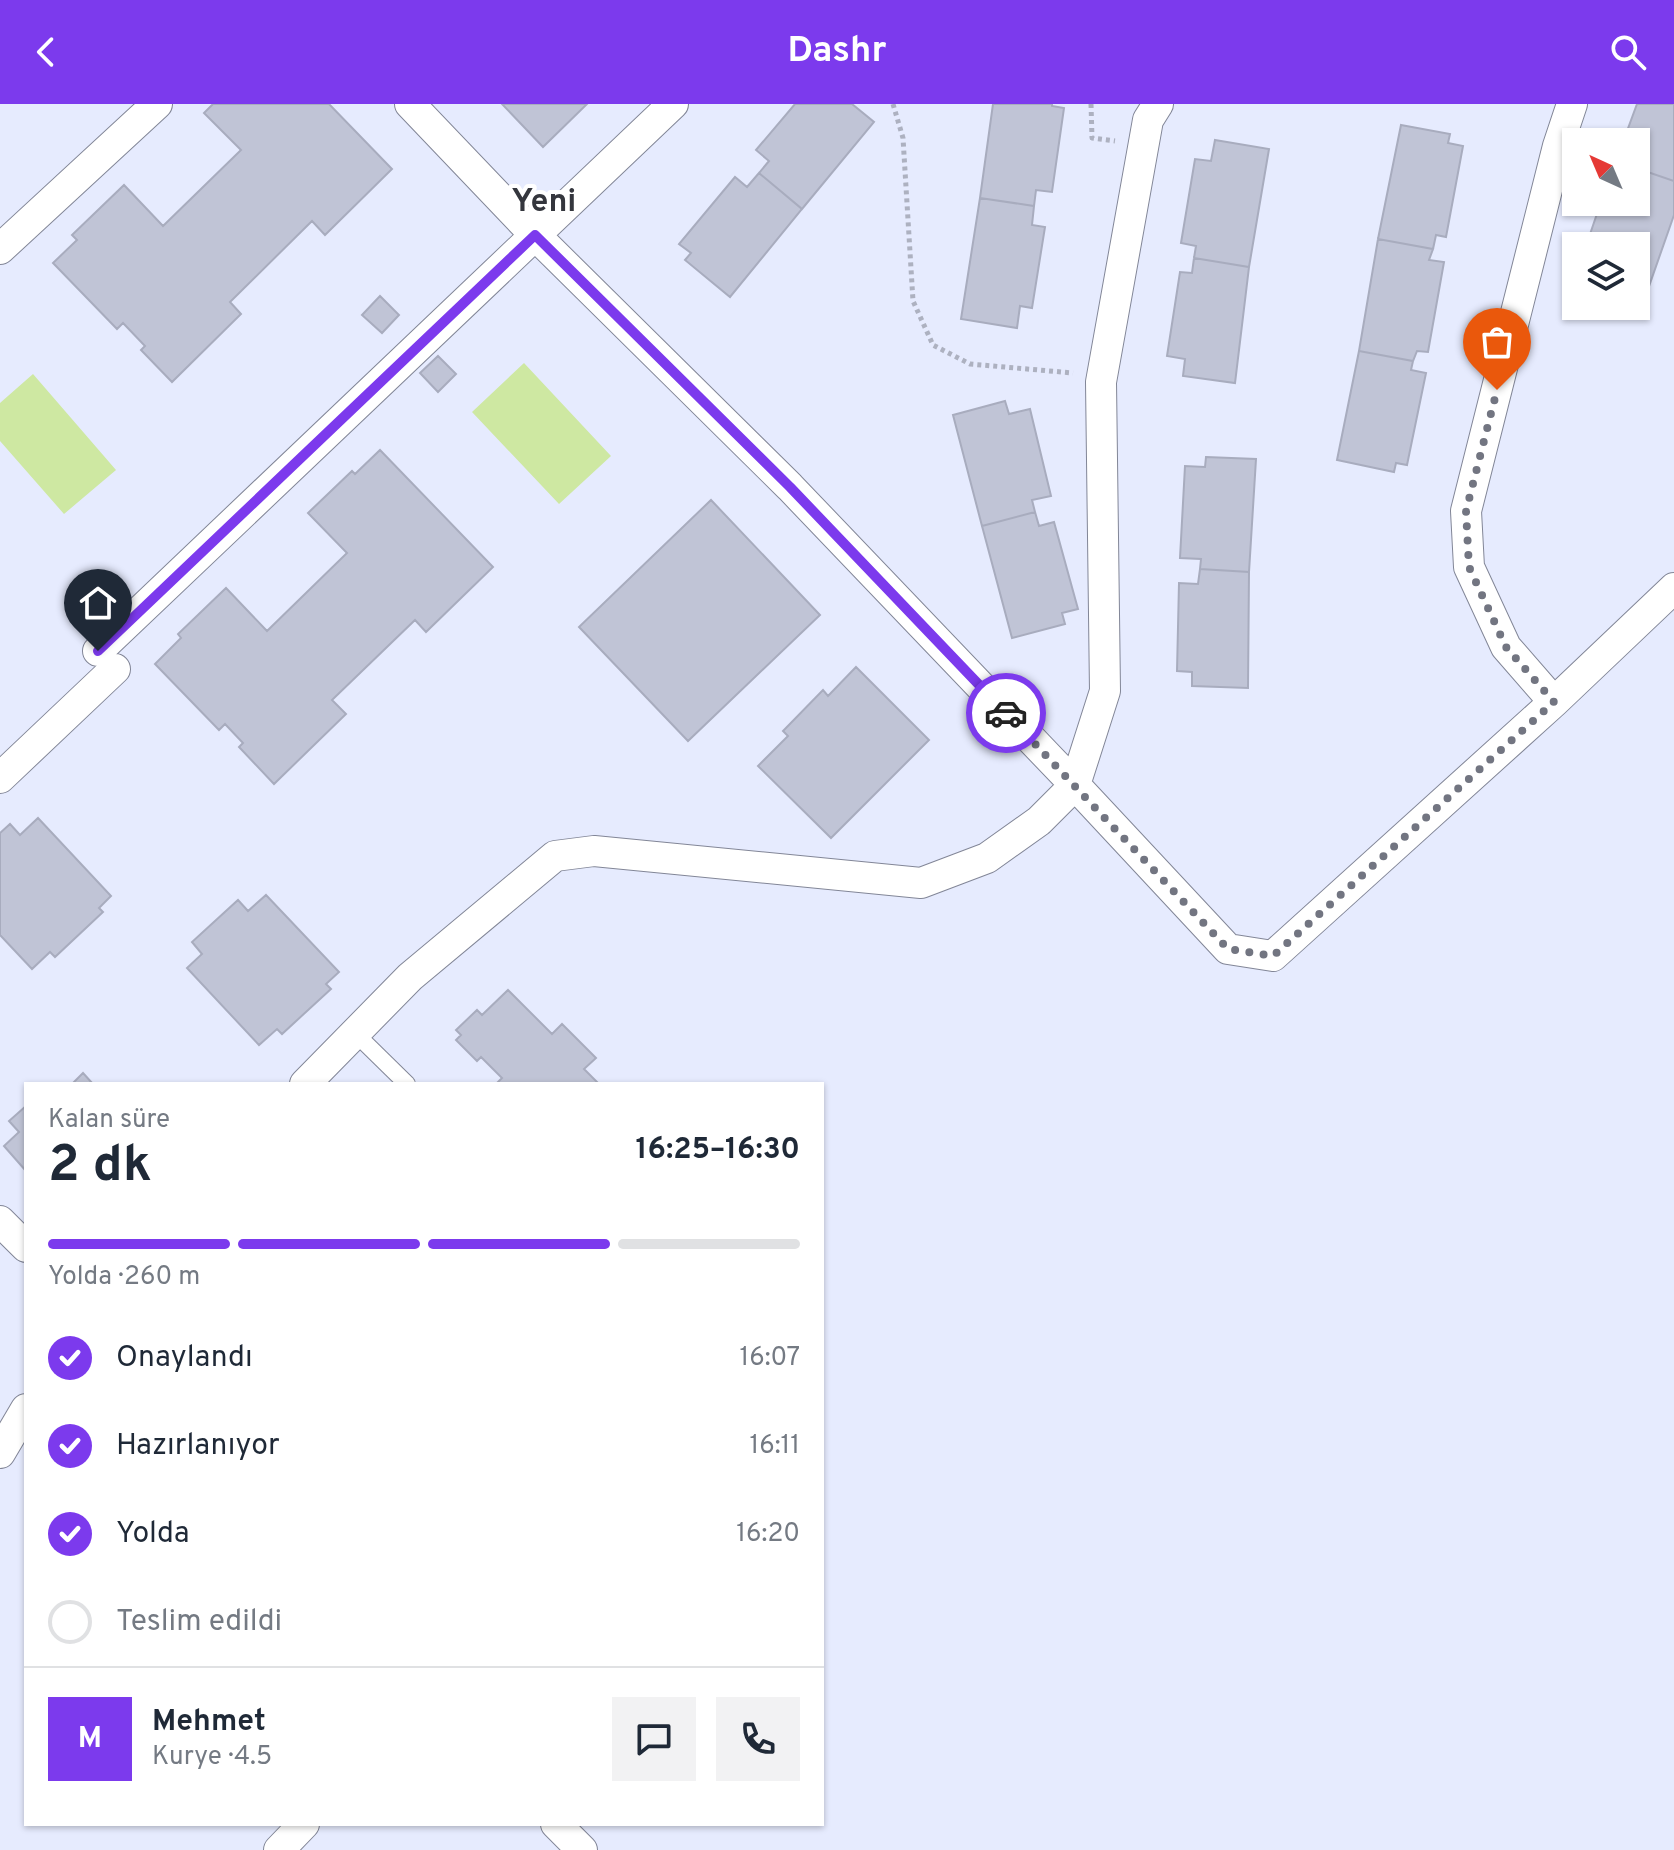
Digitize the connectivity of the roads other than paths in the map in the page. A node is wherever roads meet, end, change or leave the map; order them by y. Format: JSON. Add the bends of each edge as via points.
{"nodes":[{"id":1,"x":157,"y":104,"type":"edge"},
{"id":2,"x":410,"y":104,"type":"edge"},
{"id":3,"x":673,"y":104,"type":"edge"},
{"id":4,"x":1158,"y":104,"type":"edge"},
{"id":5,"x":1572,"y":104,"type":"edge"},
{"id":6,"x":535,"y":235,"type":"junction"},
{"id":7,"x":0,"y":249,"type":"edge"},
{"id":8,"x":1674,"y":588,"type":"edge"},
{"id":9,"x":1554,"y":702,"type":"junction"},
{"id":10,"x":0,"y":778,"type":"edge"},
{"id":11,"x":1075,"y":785,"type":"junction"},
{"id":12,"x":355,"y":1033,"type":"junction"},
{"id":13,"x":307,"y":1082,"type":"edge"},
{"id":14,"x":405,"y":1082,"type":"edge"},
{"id":15,"x":0,"y":1221,"type":"edge"},
{"id":16,"x":24,"y":1245,"type":"edge"},
{"id":17,"x":24,"y":1412,"type":"edge"},
{"id":18,"x":0,"y":1453,"type":"edge"},
{"id":19,"x":302,"y":1826,"type":"edge"},
{"id":20,"x":558,"y":1826,"type":"edge"},
{"id":21,"x":279,"y":1850,"type":"edge"},
{"id":22,"x":582,"y":1850,"type":"edge"}],
"edges":[{"from":1,"to":7,"type":"street"},
{"from":2,"to":6,"type":"street"},
{"from":3,"to":6,"type":"street"},
{"from":4,"to":11,"type":"street","via":[[1143,144],[1101,382],[1105,691]]},
{"from":5,"to":9,"type":"street","via":[[1466,511],[1469,567],[1506,647]]},
{"from":6,"to":10,"type":"street","via":[[106,660]]},
{"from":6,"to":11,"type":"street","via":[[790,487]]},
{"from":8,"to":9,"type":"street"},
{"from":9,"to":11,"type":"street","via":[[1273,956],[1228,949]]},
{"from":11,"to":12,"type":"street","via":[[1039,821],[987,858],[921,883],[594,851],[555,856],[410,977]]},
{"from":12,"to":13,"type":"street"},
{"from":12,"to":14,"type":"lane"},
{"from":15,"to":16,"type":"street"},
{"from":17,"to":18,"type":"street"},
{"from":19,"to":21,"type":"street"},
{"from":20,"to":22,"type":"street"}]}
